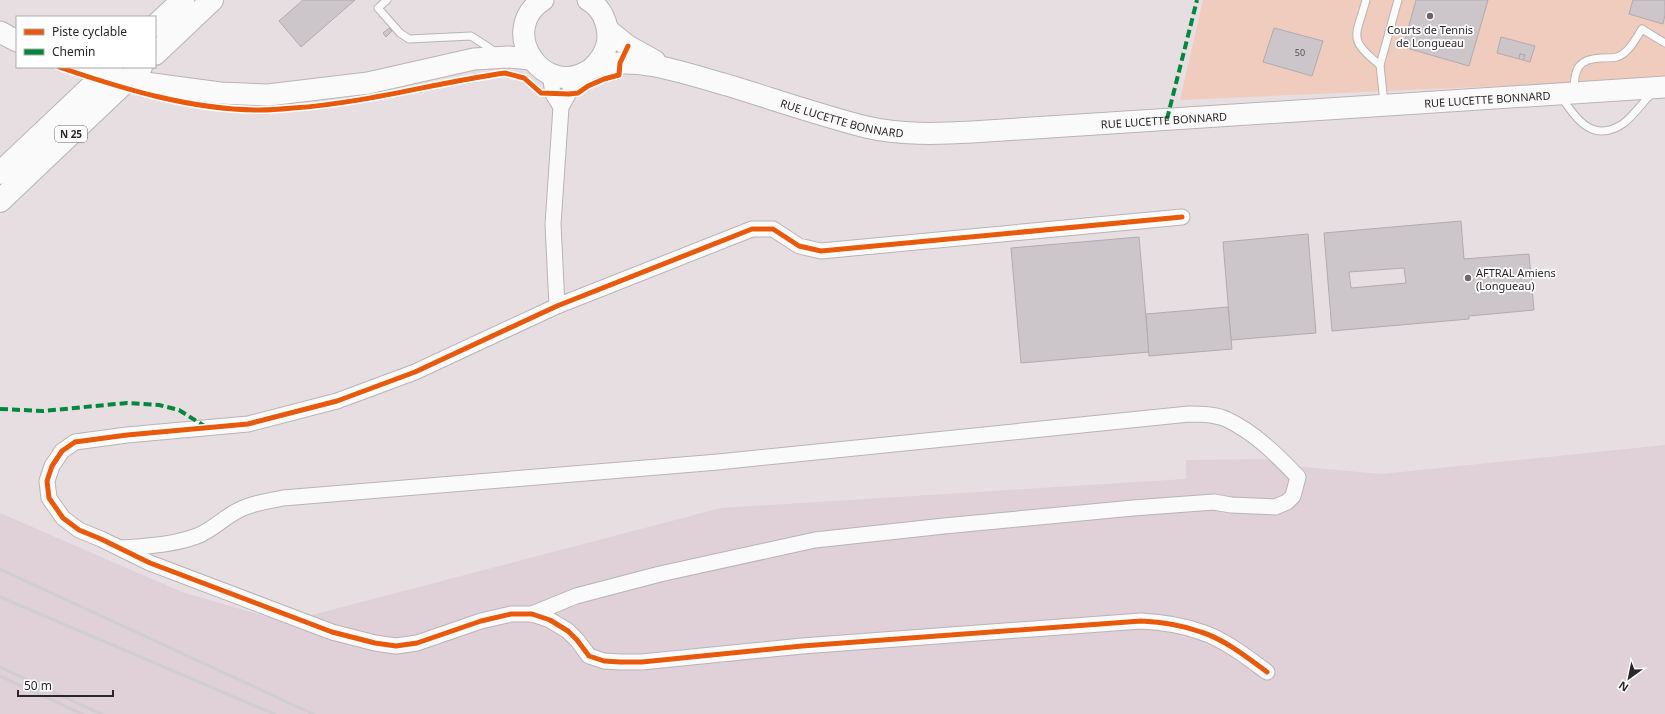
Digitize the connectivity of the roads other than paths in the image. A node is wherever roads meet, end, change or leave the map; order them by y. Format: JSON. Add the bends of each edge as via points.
{"nodes":[{"id":1,"x":183,"y":0,"type":"edge"},
{"id":2,"x":212,"y":0,"type":"edge"},
{"id":3,"x":387,"y":0,"type":"edge"},
{"id":4,"x":1366,"y":0,"type":"edge"},
{"id":5,"x":1398,"y":0,"type":"edge"},
{"id":6,"x":535,"y":3,"type":"edge"},
{"id":7,"x":597,"y":4,"type":"edge"},
{"id":8,"x":156,"y":25,"type":"edge"},
{"id":9,"x":525,"y":28,"type":"junction"},
{"id":10,"x":608,"y":30,"type":"junction"},
{"id":11,"x":0,"y":32,"type":"edge"},
{"id":12,"x":16,"y":40,"type":"edge"},
{"id":13,"x":1665,"y":43,"type":"edge"},
{"id":14,"x":156,"y":53,"type":"edge"},
{"id":15,"x":483,"y":54,"type":"junction"},
{"id":16,"x":531,"y":59,"type":"junction"},
{"id":17,"x":1380,"y":65,"type":"junction"},
{"id":18,"x":111,"y":68,"type":"edge"},
{"id":19,"x":672,"y":69,"type":"junction"},
{"id":20,"x":586,"y":71,"type":"junction"},
{"id":21,"x":550,"y":74,"type":"junction"},
{"id":22,"x":143,"y":75,"type":"edge"},
{"id":23,"x":1661,"y":87,"type":"edge"},
{"id":24,"x":1567,"y":93,"type":"junction"},
{"id":25,"x":1384,"y":105,"type":"junction"},
{"id":26,"x":561,"y":107,"type":"junction"},
{"id":27,"x":0,"y":173,"type":"edge"},
{"id":28,"x":0,"y":201,"type":"edge"},
{"id":29,"x":1182,"y":217,"type":"dead end"},
{"id":30,"x":557,"y":306,"type":"junction"},
{"id":31,"x":120,"y":548,"type":"junction"},
{"id":32,"x":532,"y":614,"type":"junction"},
{"id":33,"x":1267,"y":672,"type":"dead end"}],
"edges":[{"from":1,"to":8,"type":"highway"},
{"from":2,"to":14,"type":"highway"},
{"from":3,"to":15,"type":"lane","via":[[378,8],[400,33],[409,39],[471,36]]},
{"from":4,"to":17,"type":"lane","via":[[1356,36],[1358,45]]},
{"from":5,"to":17,"type":"lane"},
{"from":6,"to":9,"type":"street"},
{"from":7,"to":10,"type":"street"},
{"from":9,"to":15,"type":"street","via":[[512,40]]},
{"from":9,"to":16,"type":"street","via":[[525,44]]},
{"from":10,"to":19,"type":"street","name":"RUE LUCETTE BONNARD","via":[[637,52]]},
{"from":10,"to":20,"type":"street","via":[[608,44],[603,56]]},
{"from":11,"to":12,"type":"street"},
{"from":13,"to":24,"type":"lane","via":[[1642,29],[1627,51],[1617,57],[1593,58],[1583,62],[1577,69]]},
{"from":15,"to":16,"type":"street"},
{"from":15,"to":22,"type":"street","via":[[368,83],[268,96],[220,93]]},
{"from":16,"to":21,"type":"street","via":[[539,68]]},
{"from":17,"to":25,"type":"lane"},
{"from":18,"to":27,"type":"highway","number":"N 25"},
{"from":19,"to":20,"type":"street","name":"RUE LUCETTE BONNARD","via":[[637,62],[610,63]]},
{"from":19,"to":25,"type":"street","name":"RUE LUCETTE BONNARD","via":[[867,127],[909,133],[966,132]]},
{"from":20,"to":21,"type":"street","name":"RUE LUCETTE BONNARD","via":[[559,77]]},
{"from":20,"to":26,"type":"street"},
{"from":21,"to":26,"type":"street","via":[[553,94]]},
{"from":22,"to":28,"type":"highway","number":"N 25"},
{"from":23,"to":24,"type":"street","name":"RUE LUCETTE BONNARD"},
{"from":23,"to":24,"type":"lane","via":[[1625,122],[1610,130],[1598,131],[1584,126],[1571,113]]},
{"from":24,"to":25,"type":"street","name":"RUE LUCETTE BONNARD"},
{"from":26,"to":30,"type":"street","via":[[554,224]]},
{"from":29,"to":30,"type":"street","via":[[821,251],[799,246],[773,229],[752,229]]},
{"from":30,"to":31,"type":"street","via":[[415,372],[337,401],[248,424],[75,442],[62,451],[52,466],[47,481],[49,498],[62,518],[79,530]]},
{"from":31,"to":32,"type":"street","via":[[150,563],[268,609],[332,632],[375,643],[396,646],[417,643],[481,621],[510,614]]},
{"from":31,"to":32,"type":"street","via":[[159,545],[196,536],[207,532],[237,510],[283,498],[718,462],[1189,414],[1225,418],[1274,452],[1298,477],[1293,496],[1275,507],[1200,503],[815,540],[660,574],[576,596]]},
{"from":32,"to":33,"type":"street","via":[[550,620],[568,631],[589,656],[620,662],[1141,621],[1176,625],[1202,632],[1240,652]]}]}
